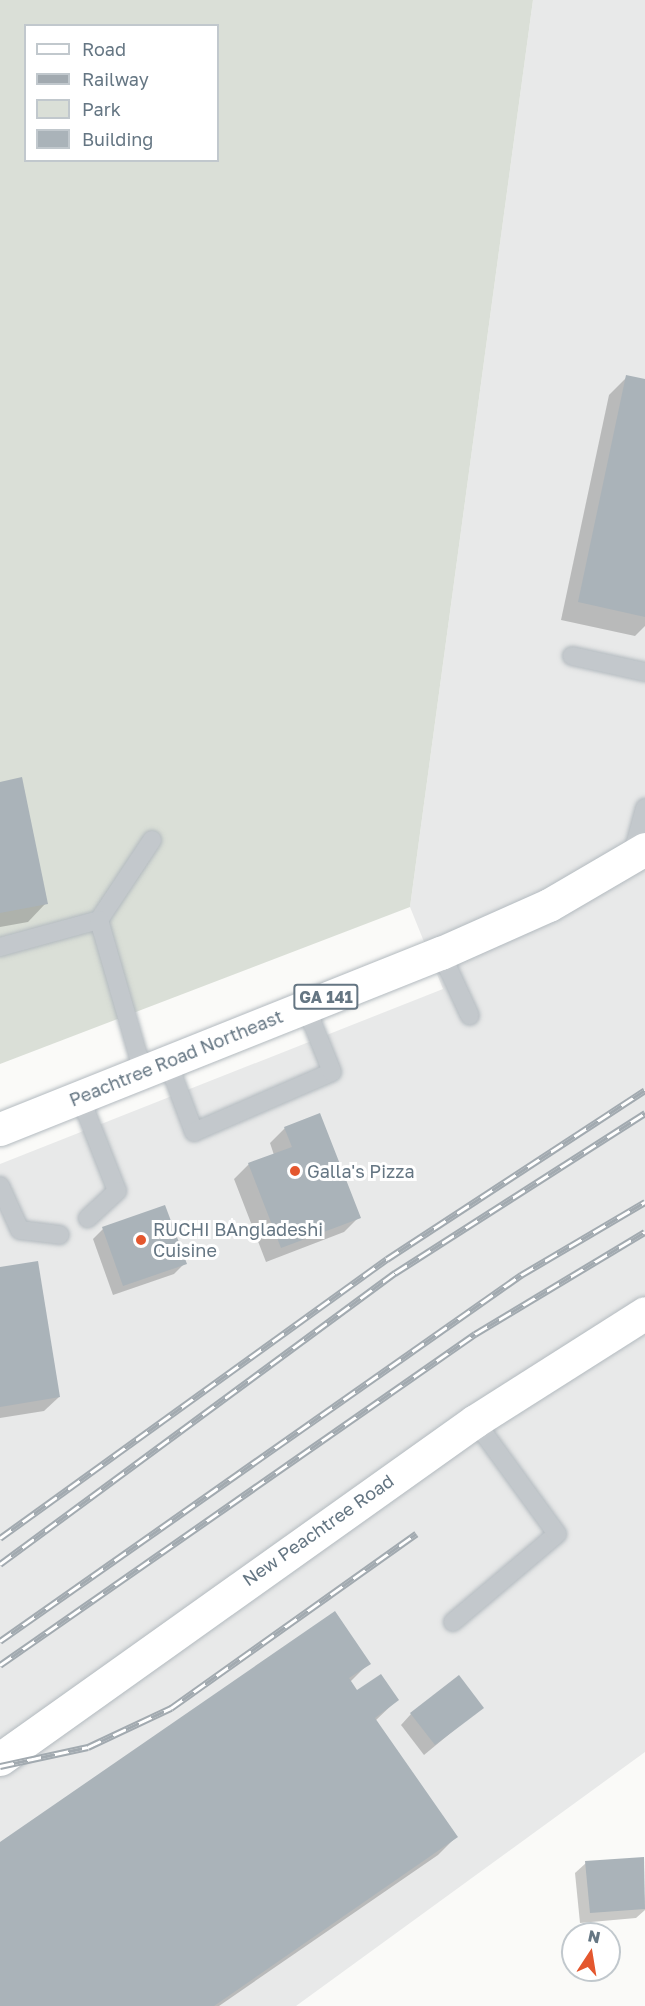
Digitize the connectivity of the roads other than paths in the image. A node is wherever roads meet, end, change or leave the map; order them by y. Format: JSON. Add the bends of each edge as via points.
{"nodes":[{"id":1,"x":572,"y":656,"type":"dead end"},
{"id":2,"x":645,"y":672,"type":"edge"},
{"id":3,"x":645,"y":808,"type":"edge"},
{"id":4,"x":152,"y":840,"type":"dead end"},
{"id":5,"x":639,"y":853,"type":"edge"},
{"id":6,"x":99,"y":920,"type":"junction"},
{"id":7,"x":0,"y":947,"type":"edge"},
{"id":8,"x":441,"y":953,"type":"junction"},
{"id":9,"x":305,"y":1005,"type":"junction"},
{"id":10,"x":470,"y":1016,"type":"dead end"},
{"id":11,"x":155,"y":1066,"type":"junction"},
{"id":12,"x":80,"y":1097,"type":"junction"},
{"id":13,"x":0,"y":1129,"type":"edge"},
{"id":14,"x":0,"y":1186,"type":"edge"},
{"id":15,"x":88,"y":1218,"type":"dead end"},
{"id":16,"x":60,"y":1235,"type":"dead end"},
{"id":17,"x":645,"y":1313,"type":"edge"},
{"id":18,"x":476,"y":1421,"type":"junction"},
{"id":19,"x":453,"y":1622,"type":"dead end"},
{"id":20,"x":0,"y":1759,"type":"edge"}],
"edges":[{"from":1,"to":2,"type":"lane"},
{"from":3,"to":5,"type":"lane"},
{"from":4,"to":6,"type":"lane"},
{"from":5,"to":8,"type":"main road","name":"Peachtree Road Northeast","number":"GA 141","via":[[549,905]]},
{"from":6,"to":7,"type":"lane"},
{"from":6,"to":11,"type":"lane"},
{"from":8,"to":9,"type":"main road","name":"Peachtree Road Northeast","number":"GA 141"},
{"from":8,"to":10,"type":"lane"},
{"from":9,"to":11,"type":"main road","name":"Peachtree Road Northeast","number":"GA 141"},
{"from":9,"to":11,"type":"lane","via":[[332,1072],[194,1132]]},
{"from":11,"to":12,"type":"main road","name":"Peachtree Road Northeast","number":"GA 141"},
{"from":12,"to":13,"type":"main road","name":"Peachtree Road Northeast","number":"GA 141"},
{"from":12,"to":15,"type":"lane","via":[[117,1191]]},
{"from":14,"to":16,"type":"lane","via":[[20,1230]]},
{"from":17,"to":18,"type":"main road","name":"New Peachtree Road"},
{"from":18,"to":19,"type":"lane","via":[[557,1534]]},
{"from":18,"to":20,"type":"main road","name":"New Peachtree Road"}]}
